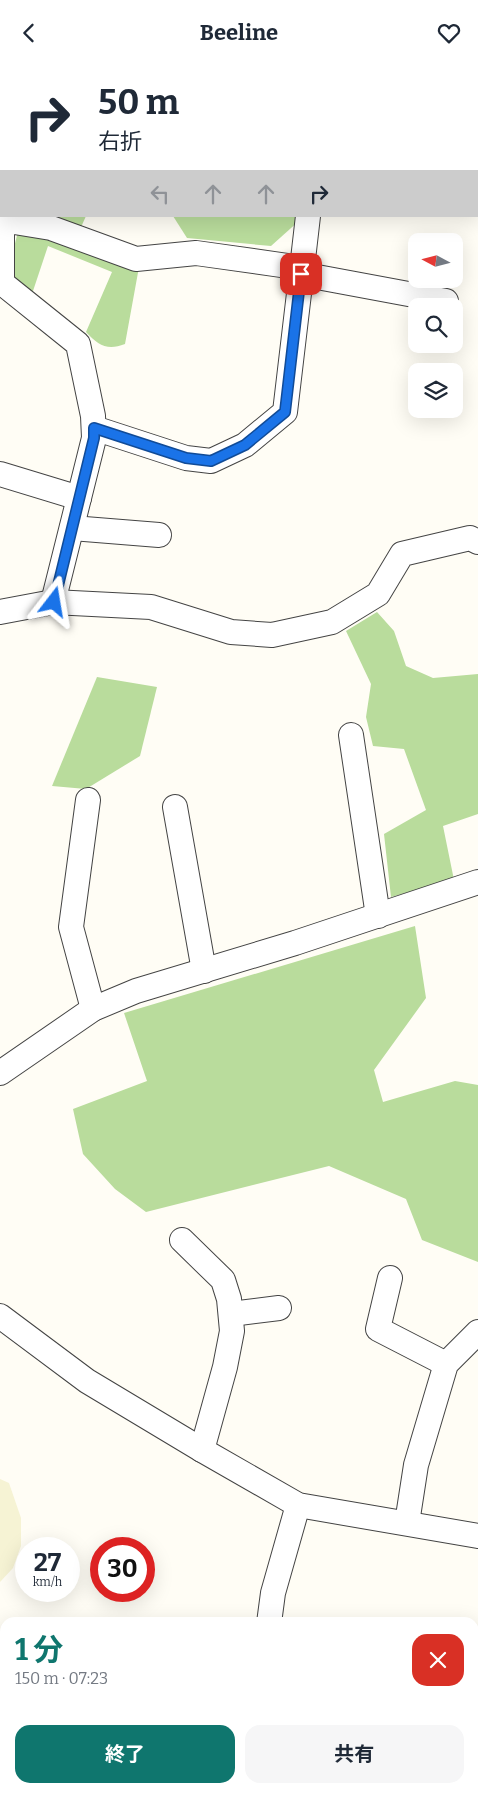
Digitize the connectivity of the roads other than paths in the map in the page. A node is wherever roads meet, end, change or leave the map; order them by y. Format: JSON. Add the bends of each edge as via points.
{"nodes":[{"id":1,"x":308,"y":217,"type":"edge"},
{"id":2,"x":2,"y":219,"type":"edge"},
{"id":3,"x":301,"y":271,"type":"junction"},
{"id":4,"x":1,"y":291,"type":"edge"},
{"id":5,"x":432,"y":298,"type":"edge"},
{"id":6,"x":94,"y":428,"type":"junction"},
{"id":7,"x":0,"y":474,"type":"edge"},
{"id":8,"x":79,"y":498,"type":"junction"},
{"id":9,"x":72,"y":529,"type":"junction"},
{"id":10,"x":159,"y":535,"type":"dead end"},
{"id":11,"x":478,"y":542,"type":"edge"},
{"id":12,"x":54,"y":602,"type":"junction"},
{"id":13,"x":0,"y":612,"type":"edge"},
{"id":14,"x":351,"y":735,"type":"dead end"},
{"id":15,"x":88,"y":800,"type":"dead end"},
{"id":16,"x":176,"y":807,"type":"dead end"},
{"id":17,"x":478,"y":882,"type":"edge"},
{"id":18,"x":378,"y":916,"type":"junction"},
{"id":19,"x":204,"y":971,"type":"junction"},
{"id":20,"x":94,"y":1009,"type":"junction"},
{"id":21,"x":0,"y":1073,"type":"edge"},
{"id":22,"x":182,"y":1240,"type":"dead end"},
{"id":23,"x":390,"y":1278,"type":"dead end"},
{"id":24,"x":279,"y":1308,"type":"dead end"},
{"id":25,"x":230,"y":1314,"type":"junction"},
{"id":26,"x":0,"y":1316,"type":"edge"},
{"id":27,"x":478,"y":1333,"type":"edge"},
{"id":28,"x":446,"y":1364,"type":"junction"},
{"id":29,"x":202,"y":1450,"type":"junction"},
{"id":30,"x":298,"y":1505,"type":"junction"},
{"id":31,"x":407,"y":1523,"type":"junction"},
{"id":32,"x":478,"y":1536,"type":"edge"},
{"id":33,"x":270,"y":1617,"type":"edge"}],
"edges":[{"from":1,"to":3,"type":"street"},
{"from":2,"to":3,"type":"street","via":[[51,228],[136,259],[196,253]]},
{"from":2,"to":4,"type":"street"},
{"from":3,"to":5,"type":"street"},
{"from":3,"to":6,"type":"street","via":[[285,412],[245,445],[211,461],[186,458]]},
{"from":4,"to":6,"type":"street","via":[[78,344]]},
{"from":6,"to":8,"type":"street"},
{"from":7,"to":8,"type":"street"},
{"from":8,"to":9,"type":"street"},
{"from":9,"to":10,"type":"street"},
{"from":9,"to":12,"type":"street"},
{"from":11,"to":12,"type":"street","via":[[470,538],[402,554],[378,594],[332,622],[272,635],[231,633],[151,607]]},
{"from":12,"to":13,"type":"street"},
{"from":14,"to":18,"type":"street"},
{"from":15,"to":20,"type":"street","via":[[71,927]]},
{"from":16,"to":19,"type":"street"},
{"from":17,"to":18,"type":"street"},
{"from":18,"to":19,"type":"street"},
{"from":19,"to":20,"type":"street","via":[[136,991]]},
{"from":20,"to":21,"type":"street"},
{"from":22,"to":25,"type":"street","via":[[223,1280]]},
{"from":23,"to":28,"type":"street","via":[[378,1329]]},
{"from":24,"to":25,"type":"street"},
{"from":25,"to":29,"type":"street","via":[[232,1331],[225,1367]]},
{"from":26,"to":29,"type":"street","via":[[87,1381]]},
{"from":27,"to":28,"type":"street"},
{"from":28,"to":31,"type":"street","via":[[416,1465]]},
{"from":29,"to":30,"type":"street"},
{"from":30,"to":31,"type":"street"},
{"from":30,"to":33,"type":"street","via":[[273,1593]]},
{"from":31,"to":32,"type":"street"}]}
